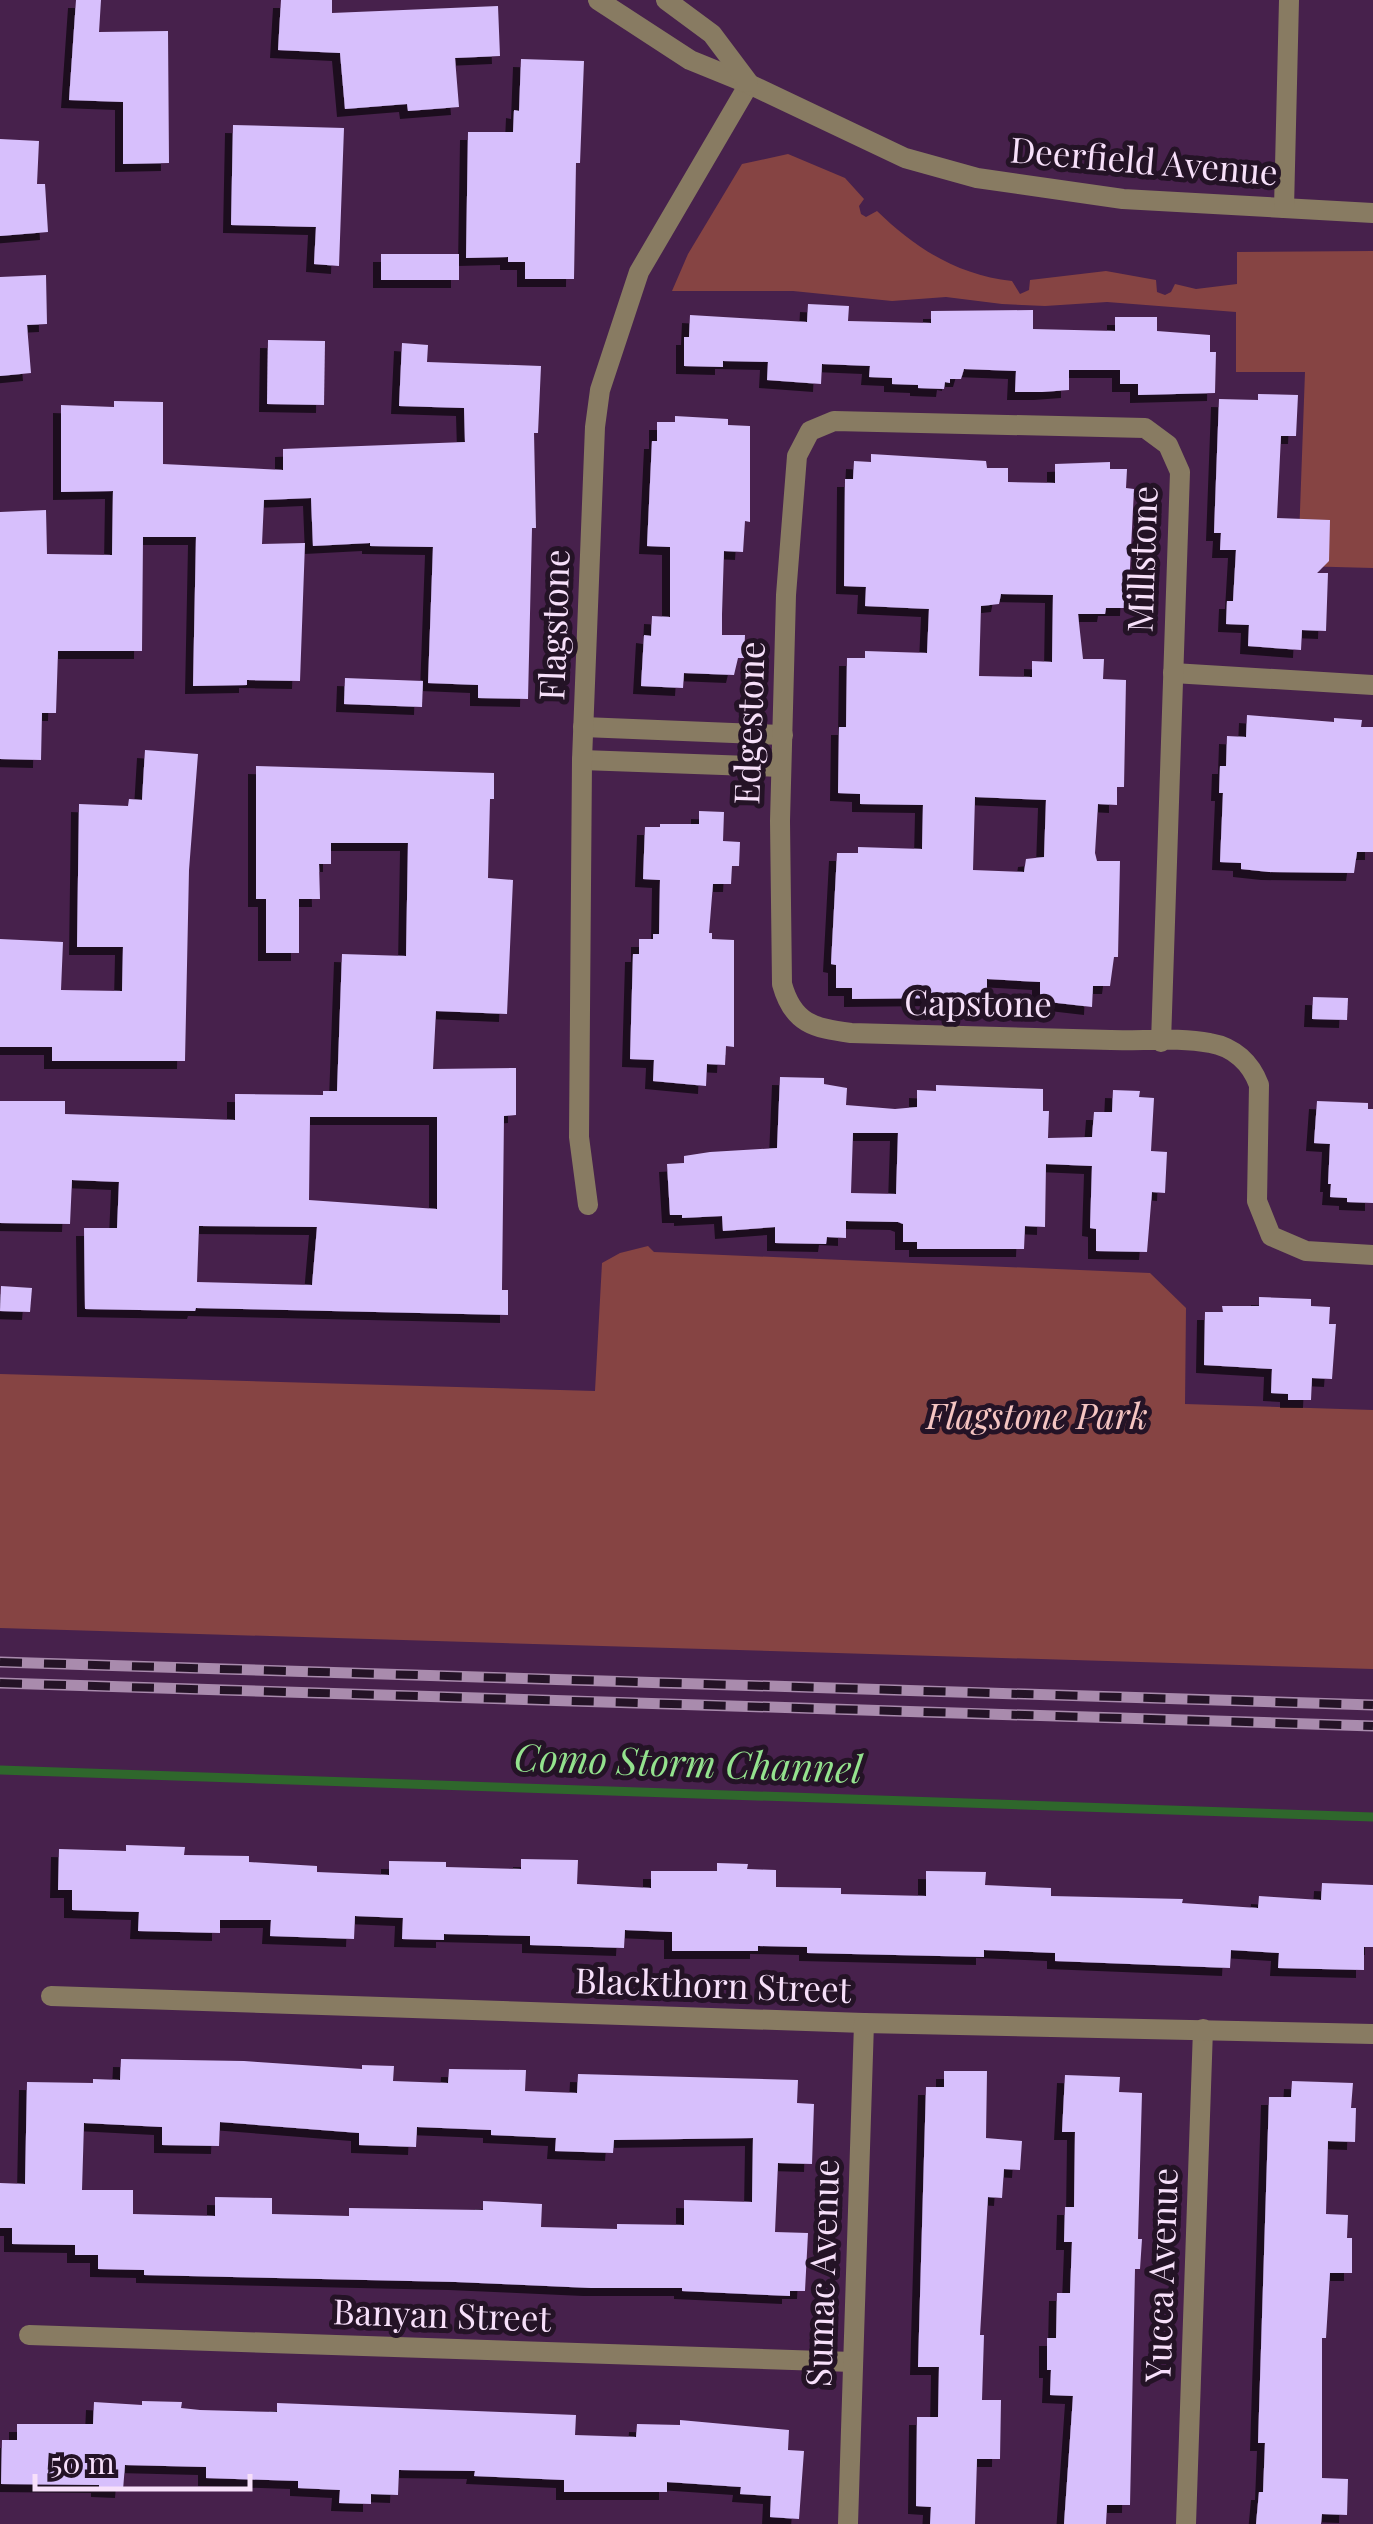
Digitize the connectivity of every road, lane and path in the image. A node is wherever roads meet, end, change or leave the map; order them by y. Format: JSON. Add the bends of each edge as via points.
{"nodes":[{"id":1,"x":598,"y":0,"type":"edge"},
{"id":2,"x":666,"y":0,"type":"edge"},
{"id":3,"x":1289,"y":0,"type":"edge"},
{"id":4,"x":749,"y":84,"type":"junction"},
{"id":5,"x":1284,"y":208,"type":"junction"},
{"id":6,"x":1373,"y":213,"type":"edge"},
{"id":7,"x":810,"y":431,"type":"joint"},
{"id":8,"x":1173,"y":674,"type":"junction"},
{"id":9,"x":1373,"y":684,"type":"edge"},
{"id":10,"x":584,"y":727,"type":"junction"},
{"id":11,"x":782,"y":734,"type":"junction"},
{"id":12,"x":582,"y":760,"type":"junction"},
{"id":13,"x":781,"y":768,"type":"junction"},
{"id":14,"x":796,"y":1016,"type":"joint"},
{"id":15,"x":1161,"y":1042,"type":"junction"},
{"id":16,"x":588,"y":1205,"type":"dead end"},
{"id":17,"x":1373,"y":1255,"type":"edge"},
{"id":18,"x":50,"y":1996,"type":"dead end"},
{"id":19,"x":864,"y":2024,"type":"junction"},
{"id":20,"x":1202,"y":2029,"type":"junction"},
{"id":21,"x":1373,"y":2034,"type":"edge"},
{"id":22,"x":29,"y":2336,"type":"dead end"},
{"id":23,"x":853,"y":2362,"type":"junction"},
{"id":24,"x":848,"y":2524,"type":"edge"},
{"id":25,"x":1186,"y":2524,"type":"edge"}],
"edges":[{"from":1,"to":4,"type":"street","name":"Deerfield Avenue","via":[[690,60]]},
{"from":2,"to":4,"type":"street","name":"Deerfield Avenue","via":[[712,34]]},
{"from":3,"to":5,"type":"street"},
{"from":4,"to":5,"type":"street","name":"Deerfield Avenue","via":[[905,158],[977,178],[1123,200]]},
{"from":4,"to":10,"type":"street","name":"Flagstone","via":[[639,272],[600,390]]},
{"from":5,"to":6,"type":"street","name":"Deerfield Avenue"},
{"from":7,"to":8,"type":"street","name":"Millstone","via":[[834,422],[1145,428],[1168,444],[1180,472]]},
{"from":7,"to":11,"type":"street","name":"Edgestone","via":[[797,456]]},
{"from":8,"to":9,"type":"street"},
{"from":8,"to":15,"type":"street","name":"Millstone"},
{"from":10,"to":11,"type":"street"},
{"from":10,"to":12,"type":"street","name":"Flagstone"},
{"from":11,"to":13,"type":"street","name":"Edgestone"},
{"from":12,"to":13,"type":"street"},
{"from":12,"to":16,"type":"street","name":"Flagstone","via":[[580,1137]]},
{"from":13,"to":14,"type":"street","name":"Edgestone","via":[[780,964],[786,1001]]},
{"from":14,"to":15,"type":"street","name":"Capstone","via":[[820,1029],[851,1033]]},
{"from":15,"to":17,"type":"street","name":"Capstone","via":[[1211,1043],[1253,1070],[1260,1114],[1257,1202],[1270,1236],[1306,1251]]},
{"from":18,"to":19,"type":"street","name":"Blackthorn Street"},
{"from":19,"to":20,"type":"street","name":"Blackthorn Street"},
{"from":19,"to":23,"type":"street","name":"Sumac Avenue"},
{"from":20,"to":21,"type":"street","name":"Blackthorn Street"},
{"from":20,"to":25,"type":"street","name":"Yucca Avenue"},
{"from":22,"to":23,"type":"street","name":"Banyan Street"},
{"from":23,"to":24,"type":"street","name":"Sumac Avenue"}]}
